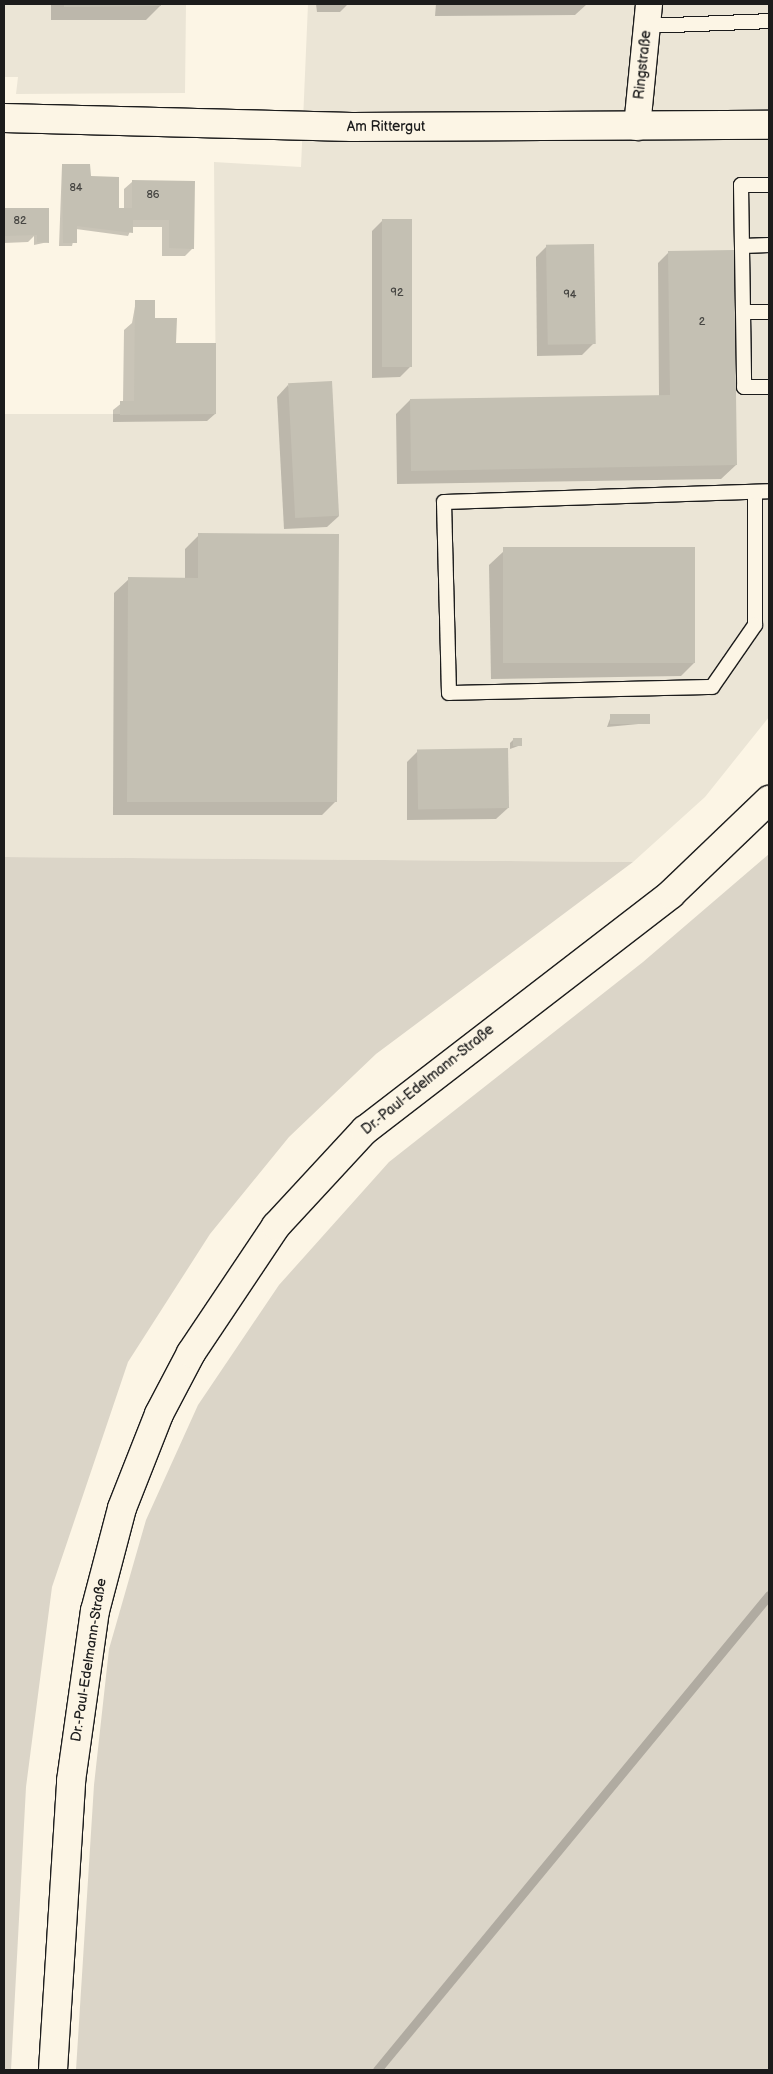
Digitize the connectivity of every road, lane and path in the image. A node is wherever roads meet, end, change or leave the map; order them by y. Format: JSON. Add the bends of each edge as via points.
{"nodes":[{"id":1,"x":648,"y":15,"type":"edge"},
{"id":2,"x":769,"y":21,"type":"edge"},
{"id":3,"x":4,"y":118,"type":"edge"},
{"id":4,"x":769,"y":125,"type":"edge"},
{"id":5,"x":637,"y":127,"type":"junction"},
{"id":6,"x":769,"y":185,"type":"edge"},
{"id":7,"x":769,"y":245,"type":"edge"},
{"id":8,"x":743,"y":246,"type":"junction"},
{"id":9,"x":744,"y":312,"type":"junction"},
{"id":10,"x":769,"y":312,"type":"edge"},
{"id":11,"x":769,"y":387,"type":"edge"},
{"id":12,"x":769,"y":491,"type":"edge"},
{"id":13,"x":756,"y":495,"type":"junction"},
{"id":14,"x":769,"y":800,"type":"edge"},
{"id":15,"x":53,"y":2070,"type":"edge"}],
"edges":[{"from":1,"to":2,"type":"lane"},
{"from":1,"to":5,"type":"street","name":"Ringstraße"},
{"from":3,"to":5,"type":"street","name":"Am Rittergut","via":[[183,125]]},
{"from":4,"to":5,"type":"street","name":"Am Rittergut"},
{"from":6,"to":8,"type":"lane","via":[[741,185]]},
{"from":7,"to":8,"type":"lane"},
{"from":8,"to":9,"type":"lane"},
{"from":9,"to":10,"type":"lane"},
{"from":9,"to":11,"type":"lane","via":[[744,387]]},
{"from":12,"to":13,"type":"lane"},
{"from":13,"to":13,"type":"lane","via":[[755,625],[712,687],[449,693],[444,502]]},
{"from":14,"to":15,"type":"street","name":"Dr.-Paul-Edelmann-Straße","via":[[670,894],[365,1130],[276,1226],[191,1353],[159,1414],[128,1492],[95,1611],[71,1780]]}]}
